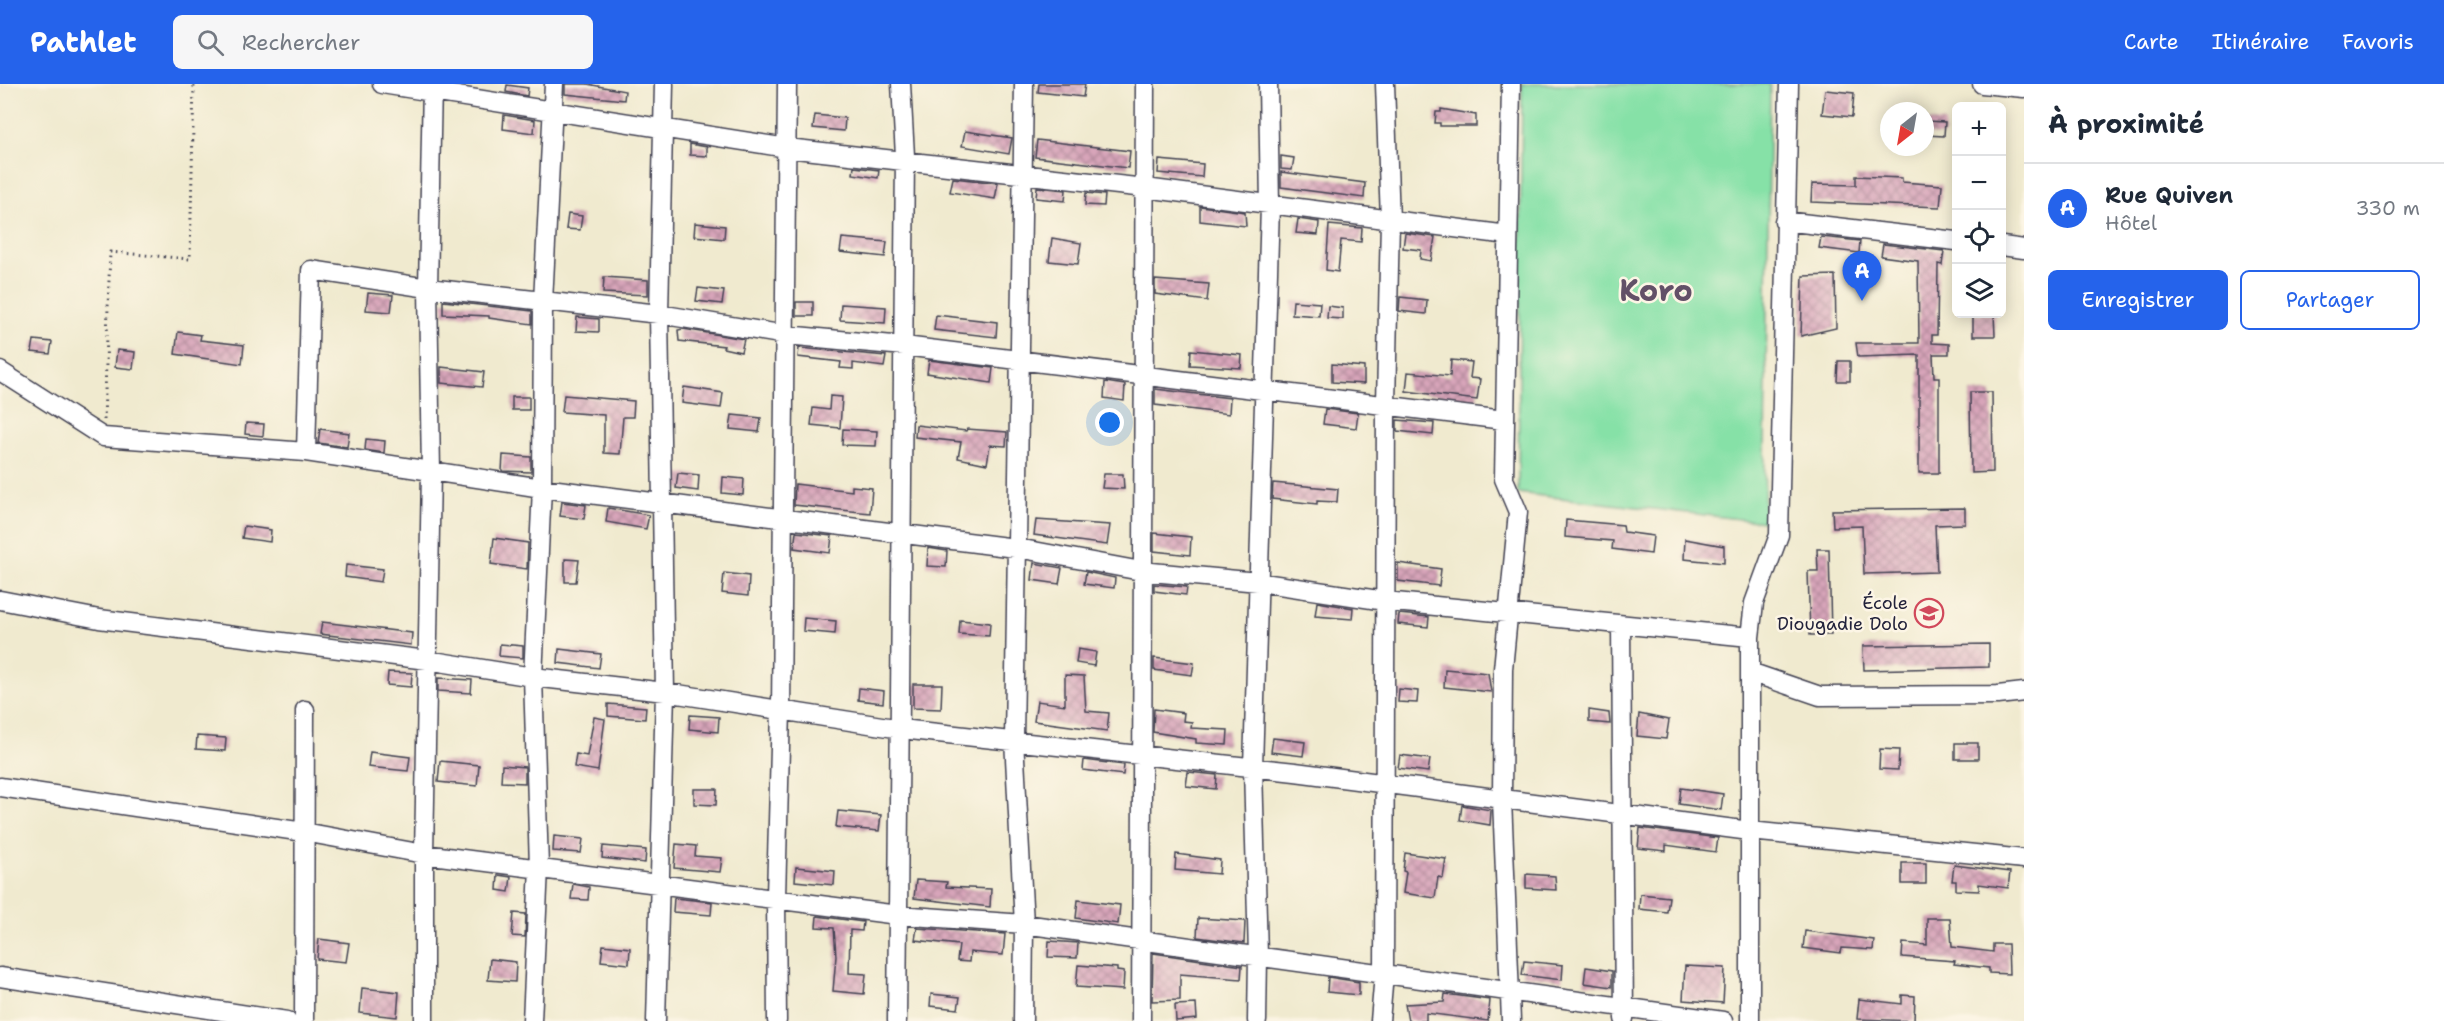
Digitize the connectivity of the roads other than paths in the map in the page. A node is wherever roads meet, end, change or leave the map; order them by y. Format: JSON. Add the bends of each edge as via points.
{"nodes":[{"id":1,"x":382,"y":84,"type":"edge"},
{"id":2,"x":554,"y":84,"type":"edge"},
{"id":3,"x":664,"y":84,"type":"edge"},
{"id":4,"x":787,"y":84,"type":"edge"},
{"id":5,"x":902,"y":84,"type":"edge"},
{"id":6,"x":1024,"y":84,"type":"edge"},
{"id":7,"x":1145,"y":84,"type":"edge"},
{"id":8,"x":1268,"y":84,"type":"edge"},
{"id":9,"x":1385,"y":84,"type":"edge"},
{"id":10,"x":1511,"y":84,"type":"edge"},
{"id":11,"x":1789,"y":84,"type":"edge"},
{"id":12,"x":1982,"y":84,"type":"edge"},
{"id":13,"x":432,"y":87,"type":"edge"},
{"id":14,"x":2024,"y":88,"type":"edge"},
{"id":15,"x":554,"y":112,"type":"junction"},
{"id":16,"x":663,"y":128,"type":"junction"},
{"id":17,"x":787,"y":148,"type":"junction"},
{"id":18,"x":905,"y":162,"type":"junction"},
{"id":19,"x":1021,"y":175,"type":"junction"},
{"id":20,"x":1145,"y":188,"type":"junction"},
{"id":21,"x":1270,"y":206,"type":"junction"},
{"id":22,"x":1390,"y":220,"type":"junction"},
{"id":23,"x":1784,"y":222,"type":"junction"},
{"id":24,"x":1508,"y":235,"type":"junction"},
{"id":25,"x":1952,"y":241,"type":"edge"},
{"id":26,"x":2006,"y":247,"type":"edge"},
{"id":27,"x":2024,"y":249,"type":"edge"},
{"id":28,"x":428,"y":288,"type":"junction"},
{"id":29,"x":543,"y":302,"type":"junction"},
{"id":30,"x":658,"y":314,"type":"junction"},
{"id":31,"x":786,"y":335,"type":"junction"},
{"id":32,"x":904,"y":346,"type":"junction"},
{"id":33,"x":1018,"y":360,"type":"junction"},
{"id":34,"x":0,"y":371,"type":"edge"},
{"id":35,"x":1146,"y":375,"type":"junction"},
{"id":36,"x":1264,"y":392,"type":"junction"},
{"id":37,"x":1386,"y":404,"type":"junction"},
{"id":38,"x":1504,"y":420,"type":"junction"},
{"id":39,"x":306,"y":452,"type":"junction"},
{"id":40,"x":431,"y":472,"type":"junction"},
{"id":41,"x":542,"y":488,"type":"junction"},
{"id":42,"x":662,"y":502,"type":"junction"},
{"id":43,"x":781,"y":516,"type":"junction"},
{"id":44,"x":902,"y":534,"type":"junction"},
{"id":45,"x":1015,"y":548,"type":"junction"},
{"id":46,"x":1141,"y":571,"type":"junction"},
{"id":47,"x":1258,"y":582,"type":"junction"},
{"id":48,"x":0,"y":600,"type":"edge"},
{"id":49,"x":1385,"y":600,"type":"junction"},
{"id":50,"x":1507,"y":614,"type":"junction"},
{"id":51,"x":1621,"y":625,"type":"junction"},
{"id":52,"x":1750,"y":637,"type":"junction"},
{"id":53,"x":427,"y":660,"type":"junction"},
{"id":54,"x":1750,"y":672,"type":"junction"},
{"id":55,"x":534,"y":677,"type":"junction"},
{"id":56,"x":664,"y":692,"type":"junction"},
{"id":57,"x":2024,"y":692,"type":"edge"},
{"id":58,"x":305,"y":710,"type":"dead end"},
{"id":59,"x":781,"y":710,"type":"junction"},
{"id":60,"x":901,"y":729,"type":"junction"},
{"id":61,"x":1014,"y":740,"type":"junction"},
{"id":62,"x":1141,"y":755,"type":"junction"},
{"id":63,"x":1253,"y":767,"type":"junction"},
{"id":64,"x":1384,"y":784,"type":"junction"},
{"id":65,"x":0,"y":788,"type":"edge"},
{"id":66,"x":1502,"y":799,"type":"junction"},
{"id":67,"x":1624,"y":815,"type":"junction"},
{"id":68,"x":1750,"y":831,"type":"junction"},
{"id":69,"x":303,"y":832,"type":"junction"},
{"id":70,"x":424,"y":854,"type":"junction"},
{"id":71,"x":2024,"y":859,"type":"edge"},
{"id":72,"x":539,"y":867,"type":"junction"},
{"id":73,"x":661,"y":885,"type":"junction"},
{"id":74,"x":776,"y":897,"type":"junction"},
{"id":75,"x":898,"y":915,"type":"junction"},
{"id":76,"x":1024,"y":924,"type":"junction"},
{"id":77,"x":1140,"y":940,"type":"junction"},
{"id":78,"x":1258,"y":956,"type":"junction"},
{"id":79,"x":1384,"y":974,"type":"junction"},
{"id":80,"x":0,"y":977,"type":"edge"},
{"id":81,"x":1511,"y":992,"type":"junction"},
{"id":82,"x":1624,"y":1015,"type":"edge"},
{"id":83,"x":287,"y":1021,"type":"edge"},
{"id":84,"x":304,"y":1021,"type":"edge"},
{"id":85,"x":424,"y":1021,"type":"edge"},
{"id":86,"x":532,"y":1021,"type":"edge"},
{"id":87,"x":656,"y":1021,"type":"edge"},
{"id":88,"x":777,"y":1021,"type":"edge"},
{"id":89,"x":897,"y":1021,"type":"edge"},
{"id":90,"x":1023,"y":1021,"type":"edge"},
{"id":91,"x":1141,"y":1021,"type":"edge"},
{"id":92,"x":1257,"y":1021,"type":"edge"},
{"id":93,"x":1380,"y":1021,"type":"edge"},
{"id":94,"x":1511,"y":1021,"type":"edge"},
{"id":95,"x":1723,"y":1021,"type":"edge"},
{"id":96,"x":1750,"y":1021,"type":"edge"}],
"edges":[{"from":1,"to":13,"type":"street"},
{"from":2,"to":15,"type":"street"},
{"from":3,"to":16,"type":"street"},
{"from":4,"to":17,"type":"street"},
{"from":5,"to":18,"type":"street"},
{"from":6,"to":19,"type":"street"},
{"from":7,"to":20,"type":"street"},
{"from":8,"to":21,"type":"street"},
{"from":9,"to":22,"type":"street"},
{"from":10,"to":24,"type":"street"},
{"from":11,"to":23,"type":"street"},
{"from":12,"to":14,"type":"street"},
{"from":13,"to":15,"type":"street"},
{"from":13,"to":28,"type":"street"},
{"from":15,"to":16,"type":"street"},
{"from":15,"to":29,"type":"street"},
{"from":16,"to":17,"type":"street"},
{"from":16,"to":30,"type":"street"},
{"from":17,"to":18,"type":"street"},
{"from":17,"to":31,"type":"street"},
{"from":18,"to":19,"type":"street"},
{"from":18,"to":32,"type":"street"},
{"from":19,"to":20,"type":"street"},
{"from":19,"to":33,"type":"street"},
{"from":20,"to":21,"type":"street"},
{"from":20,"to":35,"type":"street"},
{"from":21,"to":22,"type":"street"},
{"from":21,"to":36,"type":"street"},
{"from":22,"to":24,"type":"street"},
{"from":22,"to":37,"type":"street"},
{"from":23,"to":25,"type":"street"},
{"from":23,"to":52,"type":"street","via":[[1779,535],[1754,603]]},
{"from":24,"to":38,"type":"street"},
{"from":26,"to":27,"type":"street"},
{"from":28,"to":29,"type":"street"},
{"from":28,"to":39,"type":"street","via":[[311,270]]},
{"from":28,"to":40,"type":"street"},
{"from":29,"to":30,"type":"street"},
{"from":29,"to":41,"type":"street"},
{"from":30,"to":31,"type":"street"},
{"from":30,"to":42,"type":"street"},
{"from":31,"to":32,"type":"street"},
{"from":31,"to":43,"type":"street"},
{"from":32,"to":33,"type":"street"},
{"from":32,"to":44,"type":"street"},
{"from":33,"to":35,"type":"street"},
{"from":33,"to":45,"type":"street"},
{"from":34,"to":39,"type":"street","via":[[103,437]]},
{"from":35,"to":36,"type":"street"},
{"from":35,"to":46,"type":"street"},
{"from":36,"to":37,"type":"street"},
{"from":36,"to":47,"type":"street"},
{"from":37,"to":38,"type":"street"},
{"from":37,"to":49,"type":"street"},
{"from":38,"to":50,"type":"street","via":[[1504,479],[1518,512]]},
{"from":39,"to":40,"type":"street"},
{"from":40,"to":41,"type":"street"},
{"from":40,"to":53,"type":"street"},
{"from":41,"to":42,"type":"street"},
{"from":41,"to":55,"type":"street"},
{"from":42,"to":43,"type":"street"},
{"from":42,"to":56,"type":"street"},
{"from":43,"to":44,"type":"street"},
{"from":43,"to":59,"type":"street"},
{"from":44,"to":45,"type":"street"},
{"from":44,"to":60,"type":"street"},
{"from":45,"to":46,"type":"street"},
{"from":45,"to":61,"type":"street"},
{"from":46,"to":47,"type":"street"},
{"from":46,"to":62,"type":"street"},
{"from":47,"to":49,"type":"street"},
{"from":47,"to":63,"type":"street"},
{"from":48,"to":53,"type":"street","via":[[99,619]]},
{"from":49,"to":50,"type":"street"},
{"from":49,"to":64,"type":"street"},
{"from":50,"to":51,"type":"street"},
{"from":50,"to":66,"type":"street"},
{"from":51,"to":52,"type":"street"},
{"from":51,"to":67,"type":"street"},
{"from":52,"to":54,"type":"street"},
{"from":53,"to":55,"type":"street"},
{"from":53,"to":70,"type":"street"},
{"from":54,"to":57,"type":"street","via":[[1820,696]]},
{"from":54,"to":68,"type":"street"},
{"from":55,"to":56,"type":"street"},
{"from":55,"to":72,"type":"street"},
{"from":56,"to":59,"type":"street"},
{"from":56,"to":73,"type":"street"},
{"from":58,"to":69,"type":"street"},
{"from":59,"to":60,"type":"street"},
{"from":59,"to":74,"type":"street"},
{"from":60,"to":61,"type":"street"},
{"from":60,"to":75,"type":"street"},
{"from":61,"to":62,"type":"street"},
{"from":61,"to":76,"type":"street"},
{"from":62,"to":63,"type":"street"},
{"from":62,"to":77,"type":"street"},
{"from":63,"to":64,"type":"street"},
{"from":63,"to":78,"type":"street"},
{"from":64,"to":66,"type":"street"},
{"from":64,"to":79,"type":"street"},
{"from":65,"to":69,"type":"street"},
{"from":66,"to":67,"type":"street"},
{"from":66,"to":81,"type":"street"},
{"from":67,"to":68,"type":"street"},
{"from":67,"to":82,"type":"street"},
{"from":68,"to":71,"type":"street"},
{"from":68,"to":96,"type":"street"},
{"from":69,"to":70,"type":"street"},
{"from":69,"to":84,"type":"street"},
{"from":70,"to":72,"type":"street"},
{"from":70,"to":85,"type":"street"},
{"from":72,"to":73,"type":"street"},
{"from":72,"to":86,"type":"street"},
{"from":73,"to":74,"type":"street"},
{"from":73,"to":87,"type":"street"},
{"from":74,"to":75,"type":"street"},
{"from":74,"to":88,"type":"street"},
{"from":75,"to":76,"type":"street"},
{"from":75,"to":89,"type":"street"},
{"from":76,"to":77,"type":"street"},
{"from":76,"to":90,"type":"street"},
{"from":77,"to":78,"type":"street"},
{"from":77,"to":91,"type":"street"},
{"from":78,"to":79,"type":"street"},
{"from":78,"to":92,"type":"street"},
{"from":79,"to":81,"type":"street"},
{"from":79,"to":93,"type":"street"},
{"from":80,"to":83,"type":"street"},
{"from":81,"to":82,"type":"street"},
{"from":81,"to":94,"type":"street"},
{"from":82,"to":95,"type":"street"}]}
